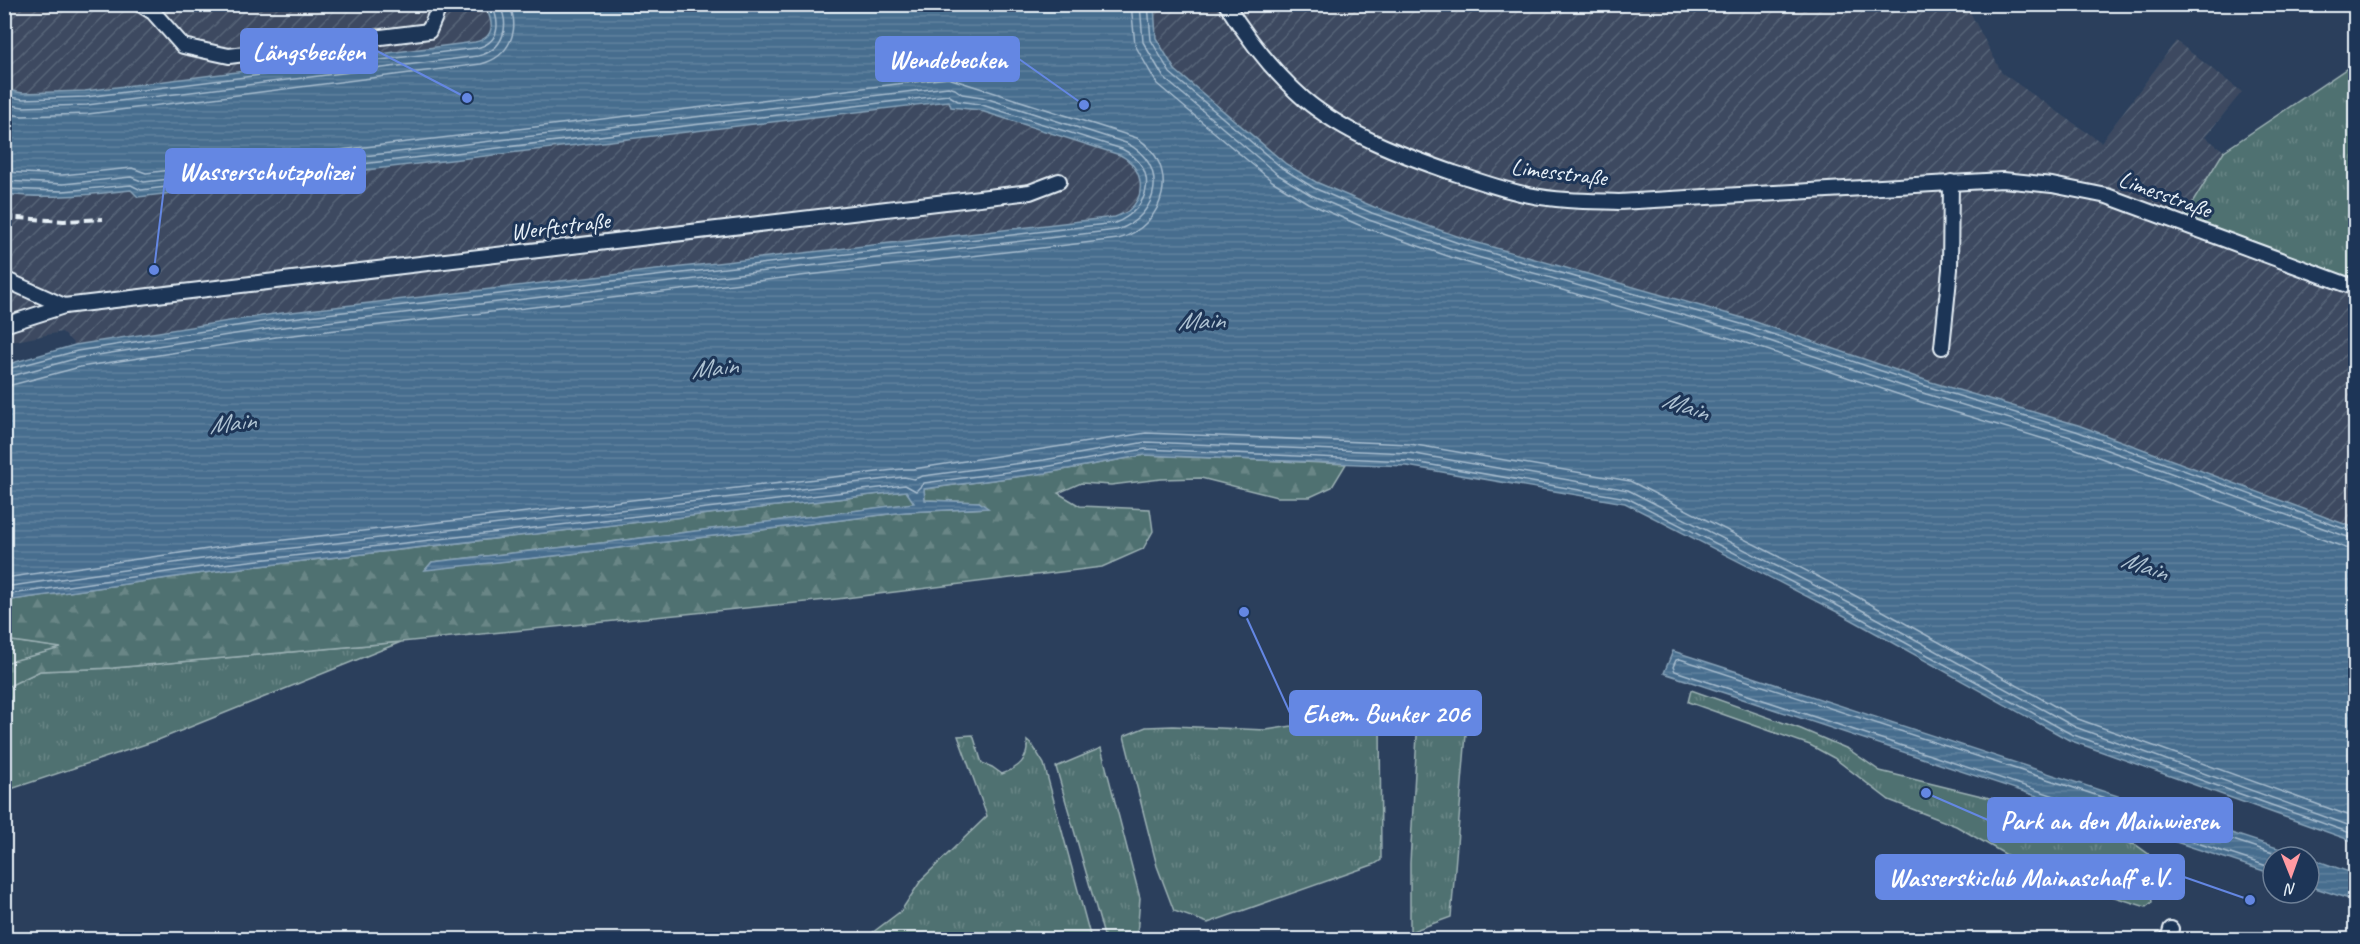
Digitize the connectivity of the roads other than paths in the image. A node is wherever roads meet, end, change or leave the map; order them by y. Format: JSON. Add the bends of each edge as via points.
{"nodes":[{"id":1,"x":140,"y":4,"type":"edge"},
{"id":2,"x":1226,"y":4,"type":"edge"},
{"id":3,"x":439,"y":7,"type":"dead end"},
{"id":4,"x":1059,"y":181,"type":"dead end"},
{"id":5,"x":1951,"y":182,"type":"junction"},
{"id":6,"x":4,"y":279,"type":"edge"},
{"id":7,"x":2355,"y":288,"type":"edge"},
{"id":8,"x":64,"y":306,"type":"junction"},
{"id":9,"x":4,"y":325,"type":"edge"},
{"id":10,"x":1941,"y":347,"type":"dead end"}],
"edges":[{"from":1,"to":3,"type":"street","via":[[153,12],[183,46],[229,56],[429,31]]},
{"from":2,"to":5,"type":"street","name":"Limesstraße","via":[[1270,67],[1336,122],[1414,159],[1497,187],[1568,200],[1619,202]]},
{"from":4,"to":8,"type":"street","name":"Werftstraße","via":[[1030,192]]},
{"from":5,"to":7,"type":"street","name":"Limesstraße","via":[[2002,180],[2107,196]]},
{"from":5,"to":10,"type":"street","via":[[1950,269]]},
{"from":6,"to":8,"type":"street"},
{"from":8,"to":9,"type":"street","name":"Werftstraße"}]}
